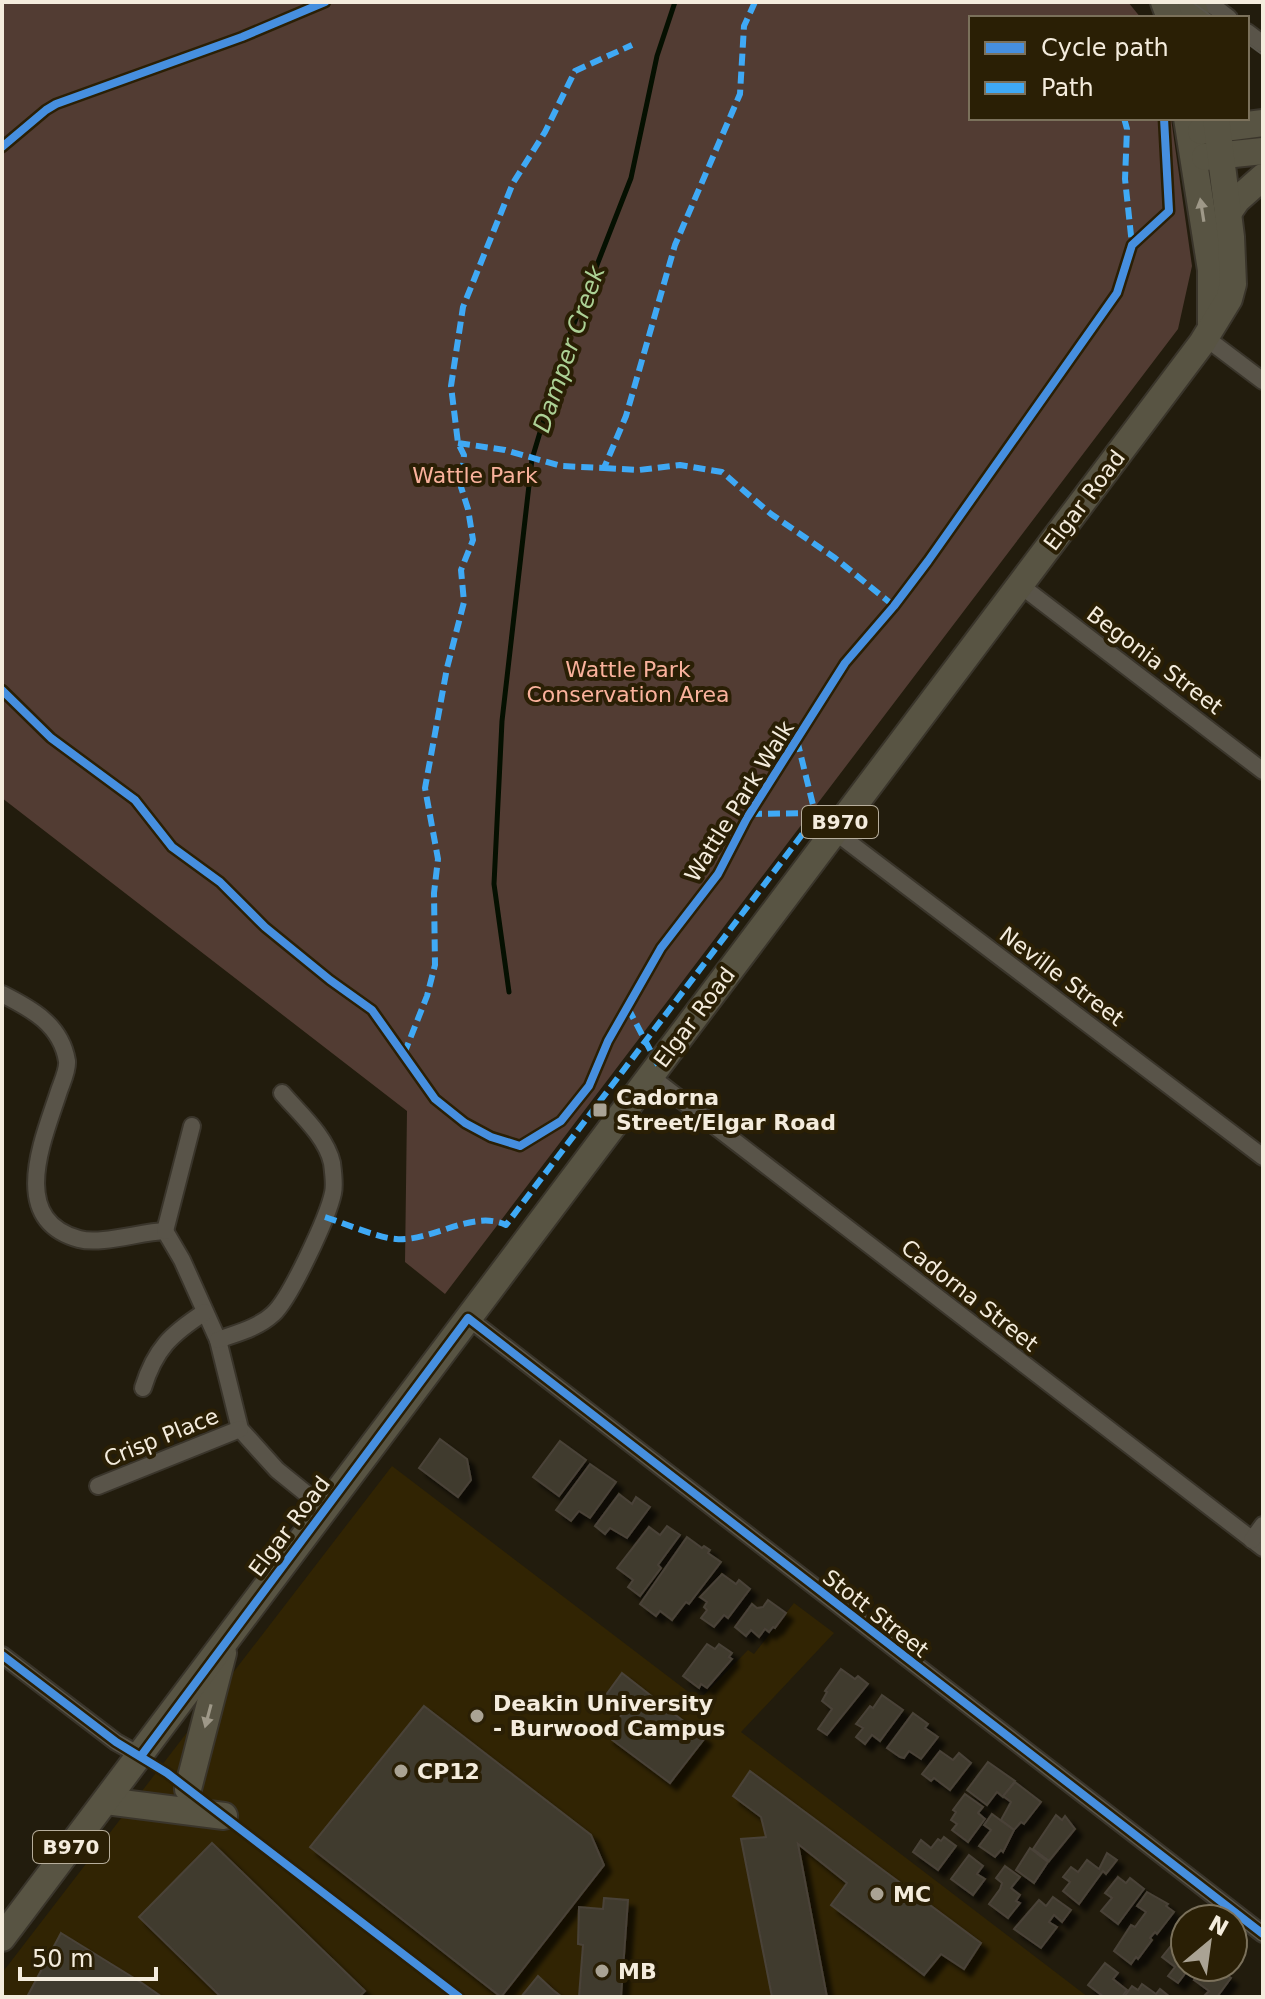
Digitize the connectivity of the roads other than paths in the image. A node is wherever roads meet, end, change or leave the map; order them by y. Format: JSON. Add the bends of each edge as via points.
{"nodes":[{"id":1,"x":1208,"y":2,"type":"edge"},
{"id":2,"x":1226,"y":16,"type":"edge"},
{"id":3,"x":1255,"y":121,"type":"edge"},
{"id":4,"x":1188,"y":125,"type":"edge"},
{"id":5,"x":1218,"y":134,"type":"edge"},
{"id":6,"x":1263,"y":151,"type":"edge"},
{"id":7,"x":1194,"y":159,"type":"junction"},
{"id":8,"x":1263,"y":177,"type":"edge"},
{"id":9,"x":1228,"y":213,"type":"junction"},
{"id":10,"x":1209,"y":332,"type":"junction"},
{"id":11,"x":1263,"y":381,"type":"edge"},
{"id":12,"x":1020,"y":585,"type":"junction"},
{"id":13,"x":1263,"y":771,"type":"edge"},
{"id":14,"x":834,"y":831,"type":"junction"},
{"id":15,"x":2,"y":994,"type":"edge"},
{"id":16,"x":650,"y":1076,"type":"junction"},
{"id":17,"x":282,"y":1093,"type":"dead end"},
{"id":18,"x":192,"y":1126,"type":"dead end"},
{"id":19,"x":1263,"y":1157,"type":"edge"},
{"id":20,"x":165,"y":1231,"type":"junction"},
{"id":21,"x":205,"y":1312,"type":"junction"},
{"id":22,"x":468,"y":1318,"type":"junction"},
{"id":23,"x":218,"y":1340,"type":"junction"},
{"id":24,"x":143,"y":1388,"type":"dead end"},
{"id":25,"x":240,"y":1429,"type":"junction"},
{"id":26,"x":98,"y":1486,"type":"dead end"},
{"id":27,"x":324,"y":1508,"type":"junction"},
{"id":28,"x":1263,"y":1525,"type":"edge"},
{"id":29,"x":1258,"y":1544,"type":"edge"},
{"id":30,"x":226,"y":1641,"type":"junction"},
{"id":31,"x":2,"y":1655,"type":"edge"},
{"id":32,"x":141,"y":1756,"type":"junction"},
{"id":33,"x":188,"y":1789,"type":"dead end"},
{"id":34,"x":106,"y":1801,"type":"junction"},
{"id":35,"x":224,"y":1816,"type":"dead end"},
{"id":36,"x":1263,"y":1934,"type":"edge"},
{"id":37,"x":2,"y":1938,"type":"edge"}],
"edges":[{"from":1,"to":2,"type":"street"},
{"from":3,"to":5,"type":"main road"},
{"from":4,"to":5,"type":"main road"},
{"from":4,"to":7,"type":"main road"},
{"from":5,"to":6,"type":"main road"},
{"from":5,"to":7,"type":"main road"},
{"from":5,"to":9,"type":"main road","name":"Elgar Road","number":"B970"},
{"from":10,"to":7,"type":"main road","one_way":true,"via":[[1211,270]]},
{"from":8,"to":9,"type":"main road"},
{"from":9,"to":10,"type":"main road","name":"Elgar Road","number":"B970","via":[[1233,284]]},
{"from":10,"to":11,"type":"street"},
{"from":10,"to":12,"type":"main road","name":"Elgar Road","number":"B970"},
{"from":12,"to":13,"type":"street","name":"Begonia Street"},
{"from":12,"to":14,"type":"main road","name":"Elgar Road","number":"B970"},
{"from":14,"to":16,"type":"main road","name":"Elgar Road","number":"B970"},
{"from":14,"to":19,"type":"street","name":"Neville Street"},
{"from":15,"to":20,"type":"street","via":[[34,1009],[58,1035],[68,1064],[38,1158],[34,1190],[42,1213],[60,1231],[82,1240]]},
{"from":16,"to":22,"type":"main road","name":"Elgar Road","number":"B970"},
{"from":16,"to":29,"type":"street","name":"Cadorna Street"},
{"from":17,"to":23,"type":"street","via":[[316,1132],[331,1161],[334,1191],[274,1313]]},
{"from":18,"to":20,"type":"street"},
{"from":20,"to":21,"type":"street"},
{"from":21,"to":23,"type":"street"},
{"from":21,"to":24,"type":"street","via":[[174,1332],[150,1363]]},
{"from":22,"to":27,"type":"main road","name":"Elgar Road","number":"B970"},
{"from":22,"to":36,"type":"street","name":"Stott Street"},
{"from":23,"to":25,"type":"street"},
{"from":25,"to":26,"type":"street","name":"Crisp Place"},
{"from":25,"to":27,"type":"street","via":[[277,1470]]},
{"from":27,"to":30,"type":"main road","name":"Elgar Road","number":"B970"},
{"from":28,"to":29,"type":"street"},
{"from":30,"to":32,"type":"main road","name":"Elgar Road","number":"B970"},
{"from":30,"to":33,"type":"main road","one_way":true},
{"from":31,"to":32,"type":"street"},
{"from":32,"to":34,"type":"main road","name":"Elgar Road","number":"B970"},
{"from":34,"to":35,"type":"main road"},
{"from":34,"to":37,"type":"main road","name":"Elgar Road","number":"B970"}]}
